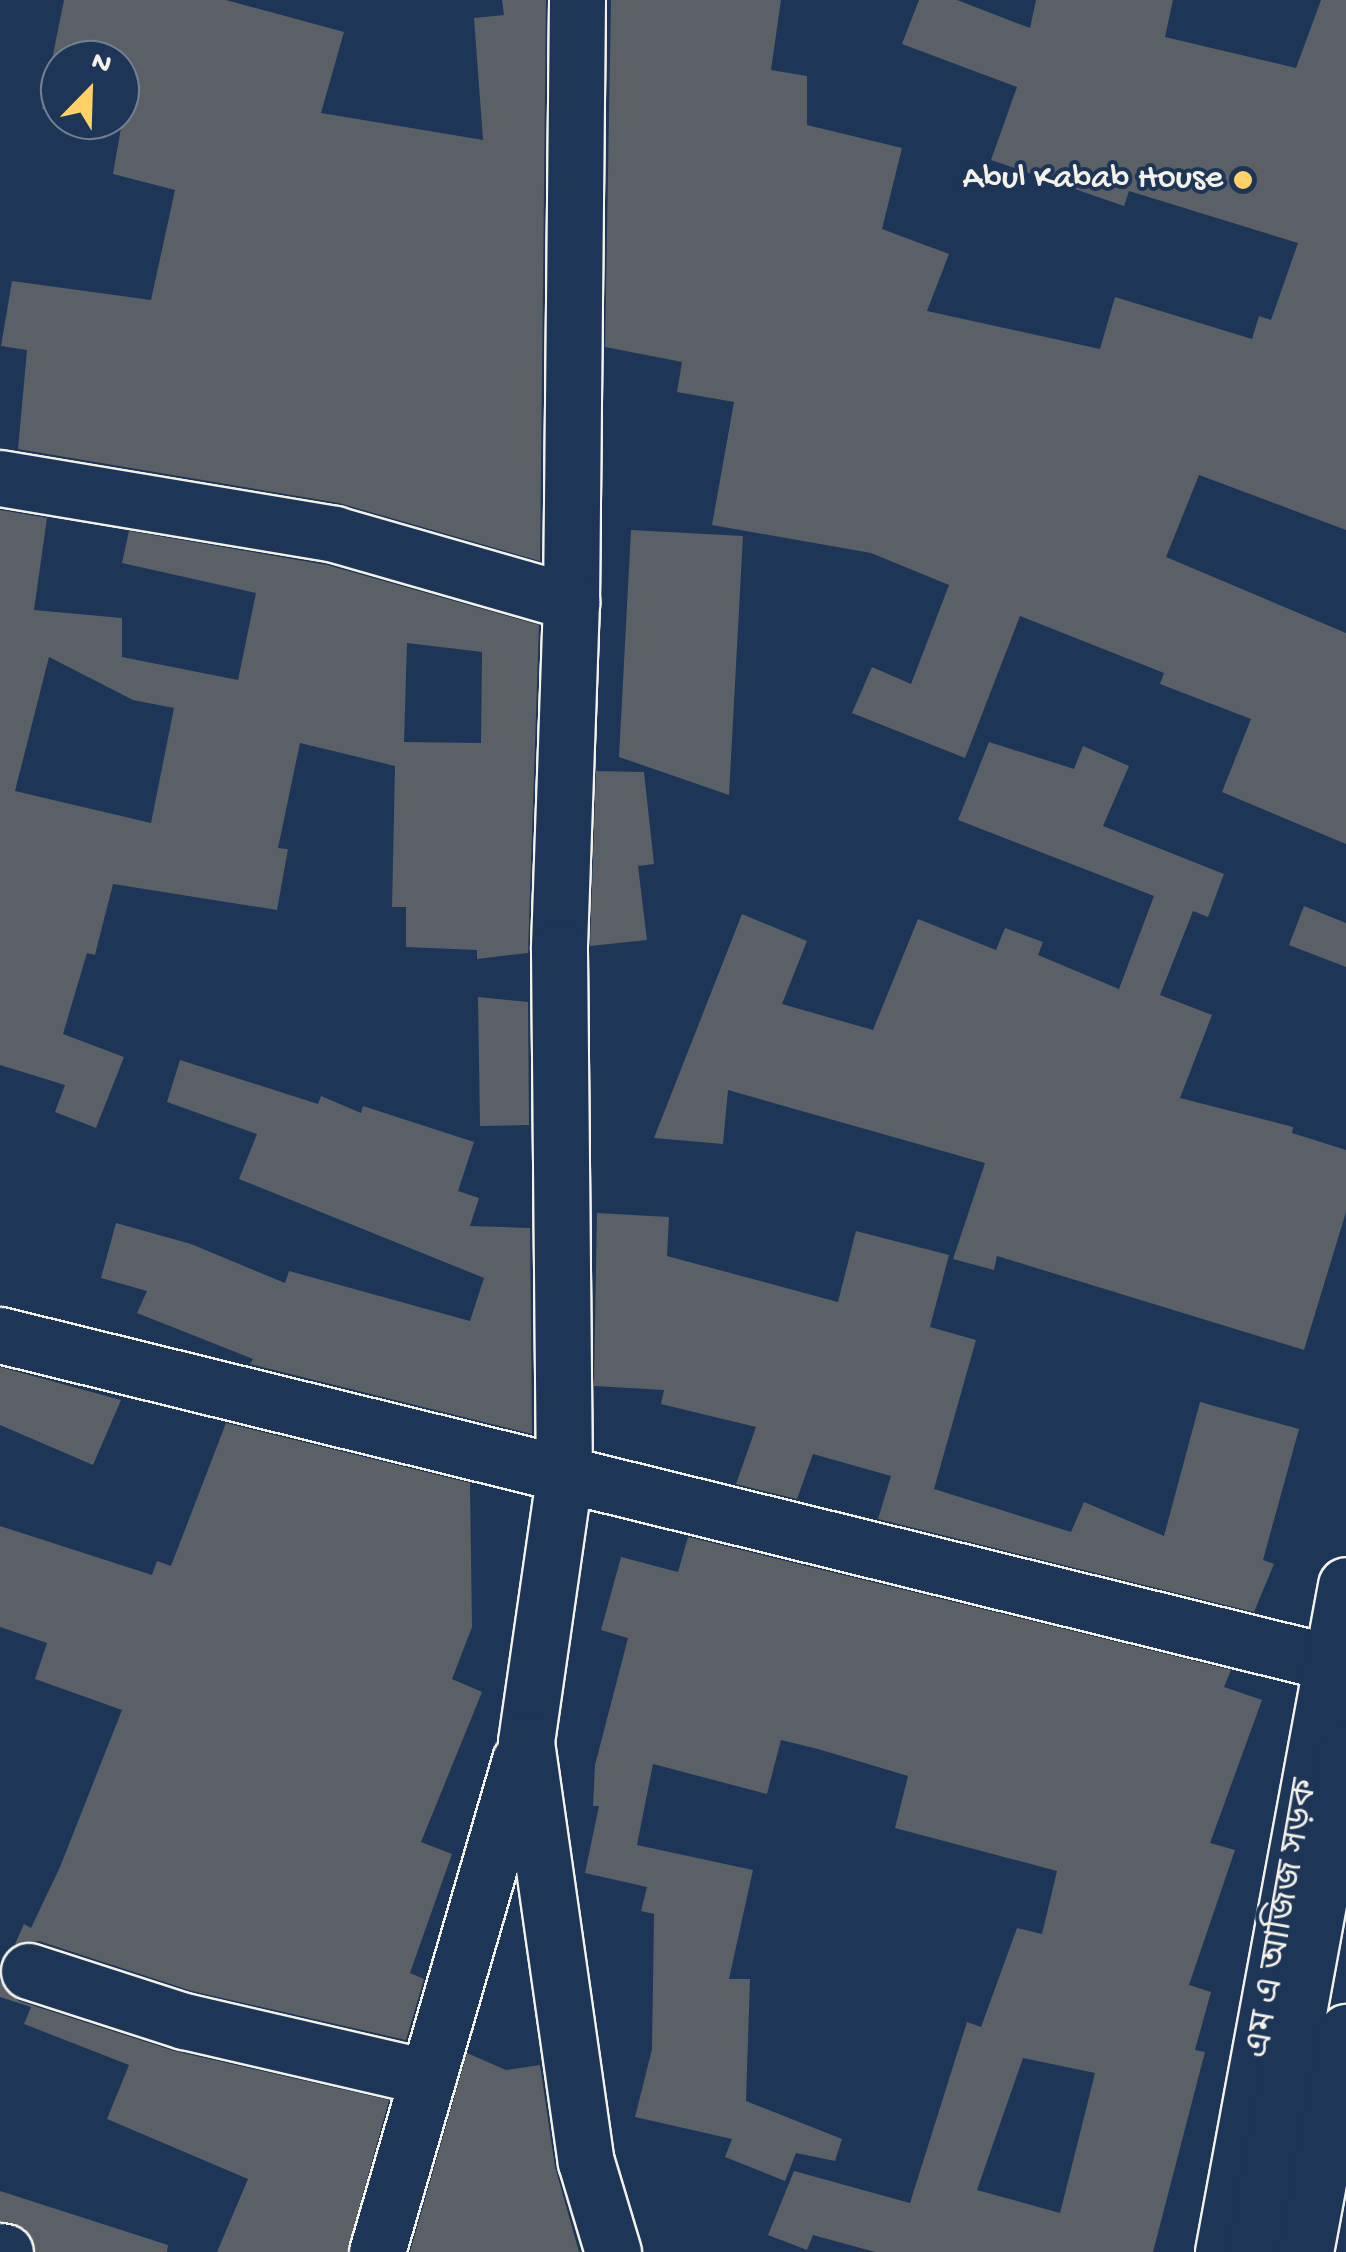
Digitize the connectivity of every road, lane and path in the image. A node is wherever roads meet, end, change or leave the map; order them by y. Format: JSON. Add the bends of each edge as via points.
{"nodes":[{"id":1,"x":577,"y":0,"type":"edge"},
{"id":2,"x":0,"y":478,"type":"edge"},
{"id":3,"x":572,"y":602,"type":"junction"},
{"id":4,"x":0,"y":1335,"type":"edge"},
{"id":5,"x":564,"y":1478,"type":"junction"},
{"id":6,"x":1346,"y":1585,"type":"edge"},
{"id":7,"x":1332,"y":1663,"type":"junction"},
{"id":8,"x":526,"y":1742,"type":"junction"},
{"id":9,"x":1346,"y":1752,"type":"edge"},
{"id":10,"x":29,"y":1971,"type":"dead end"},
{"id":11,"x":1346,"y":2032,"type":"edge"},
{"id":12,"x":427,"y":2077,"type":"junction"},
{"id":13,"x":378,"y":2252,"type":"edge"},
{"id":14,"x":613,"y":2252,"type":"edge"},
{"id":15,"x":1223,"y":2252,"type":"edge"},
{"id":16,"x":1254,"y":2252,"type":"edge"},
{"id":17,"x":1305,"y":2252,"type":"edge"}],
"edges":[{"from":1,"to":3,"type":"main road"},
{"from":2,"to":3,"type":"main road","via":[[334,534]]},
{"from":3,"to":5,"type":"main road","via":[[558,950]]},
{"from":4,"to":5,"type":"main road"},
{"from":5,"to":7,"type":"main road"},
{"from":5,"to":8,"type":"main road"},
{"from":6,"to":7,"type":"main road","name":"এম এ আজিজ সড়ক"},
{"from":7,"to":15,"type":"main road","name":"এম এ আজিজ সড়ক"},
{"from":8,"to":12,"type":"main road"},
{"from":8,"to":14,"type":"main road","via":[[586,2162]]},
{"from":9,"to":16,"type":"main road"},
{"from":10,"to":12,"type":"main road","via":[[184,2020]]},
{"from":11,"to":17,"type":"main road"},
{"from":12,"to":13,"type":"main road"}]}
